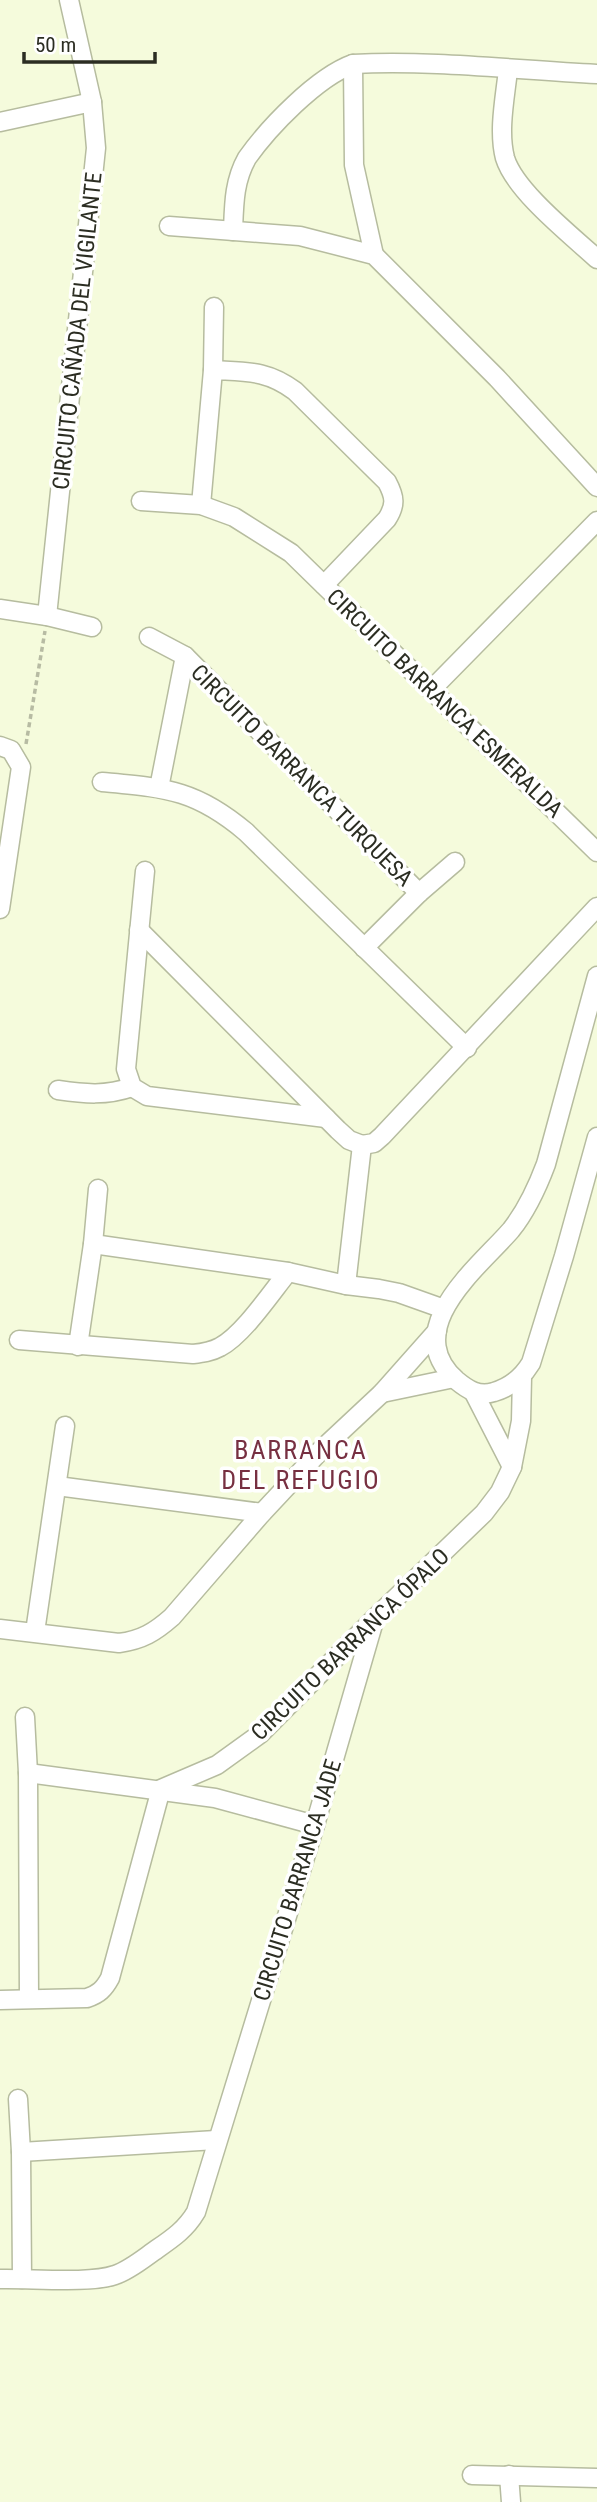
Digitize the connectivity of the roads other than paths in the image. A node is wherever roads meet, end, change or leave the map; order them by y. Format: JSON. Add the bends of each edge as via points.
{"nodes":[{"id":1,"x":69,"y":0,"type":"edge"},
{"id":2,"x":353,"y":64,"type":"junction"},
{"id":3,"x":508,"y":70,"type":"junction"},
{"id":4,"x":597,"y":74,"type":"edge"},
{"id":5,"x":92,"y":102,"type":"junction"},
{"id":6,"x":0,"y":122,"type":"edge"},
{"id":7,"x":169,"y":226,"type":"dead end"},
{"id":8,"x":233,"y":231,"type":"junction"},
{"id":9,"x":374,"y":255,"type":"junction"},
{"id":10,"x":597,"y":259,"type":"edge"},
{"id":11,"x":214,"y":307,"type":"dead end"},
{"id":12,"x":213,"y":370,"type":"junction"},
{"id":13,"x":597,"y":487,"type":"edge"},
{"id":14,"x":141,"y":501,"type":"dead end"},
{"id":15,"x":201,"y":505,"type":"junction"},
{"id":16,"x":597,"y":521,"type":"edge"},
{"id":17,"x":324,"y":584,"type":"junction"},
{"id":18,"x":0,"y":609,"type":"edge"},
{"id":19,"x":47,"y":616,"type":"junction"},
{"id":20,"x":92,"y":627,"type":"dead end"},
{"id":21,"x":149,"y":637,"type":"dead end"},
{"id":22,"x":185,"y":656,"type":"junction"},
{"id":23,"x":432,"y":689,"type":"junction"},
{"id":24,"x":0,"y":747,"type":"edge"},
{"id":25,"x":102,"y":782,"type":"dead end"},
{"id":26,"x":159,"y":788,"type":"junction"},
{"id":27,"x":597,"y":852,"type":"edge"},
{"id":28,"x":455,"y":862,"type":"dead end"},
{"id":29,"x":145,"y":871,"type":"dead end"},
{"id":30,"x":419,"y":893,"type":"junction"},
{"id":31,"x":597,"y":907,"type":"edge"},
{"id":32,"x":0,"y":908,"type":"edge"},
{"id":33,"x":139,"y":930,"type":"junction"},
{"id":34,"x":364,"y":948,"type":"junction"},
{"id":35,"x":597,"y":976,"type":"edge"},
{"id":36,"x":467,"y":1048,"type":"junction"},
{"id":37,"x":132,"y":1087,"type":"junction"},
{"id":38,"x":58,"y":1090,"type":"dead end"},
{"id":39,"x":326,"y":1118,"type":"junction"},
{"id":40,"x":597,"y":1137,"type":"edge"},
{"id":41,"x":362,"y":1145,"type":"junction"},
{"id":42,"x":98,"y":1189,"type":"dead end"},
{"id":43,"x":93,"y":1244,"type":"junction"},
{"id":44,"x":288,"y":1272,"type":"junction"},
{"id":45,"x":346,"y":1285,"type":"junction"},
{"id":46,"x":444,"y":1309,"type":"junction"},
{"id":47,"x":437,"y":1331,"type":"junction"},
{"id":48,"x":19,"y":1340,"type":"dead end"},
{"id":49,"x":78,"y":1346,"type":"junction"},
{"id":50,"x":522,"y":1377,"type":"junction"},
{"id":51,"x":454,"y":1378,"type":"junction"},
{"id":52,"x":382,"y":1392,"type":"junction"},
{"id":53,"x":474,"y":1393,"type":"junction"},
{"id":54,"x":65,"y":1426,"type":"dead end"},
{"id":55,"x":512,"y":1467,"type":"junction"},
{"id":56,"x":57,"y":1486,"type":"junction"},
{"id":57,"x":262,"y":1513,"type":"junction"},
{"id":58,"x":375,"y":1618,"type":"junction"},
{"id":59,"x":0,"y":1629,"type":"edge"},
{"id":60,"x":35,"y":1632,"type":"junction"},
{"id":61,"x":25,"y":1717,"type":"dead end"},
{"id":62,"x":217,"y":1765,"type":"junction"},
{"id":63,"x":28,"y":1773,"type":"junction"},
{"id":64,"x":161,"y":1790,"type":"junction"},
{"id":65,"x":215,"y":1798,"type":"junction"},
{"id":66,"x":315,"y":1825,"type":"junction"},
{"id":67,"x":29,"y":1998,"type":"junction"},
{"id":68,"x":0,"y":2000,"type":"edge"},
{"id":69,"x":18,"y":2099,"type":"dead end"},
{"id":70,"x":216,"y":2140,"type":"junction"},
{"id":71,"x":20,"y":2151,"type":"junction"},
{"id":72,"x":22,"y":2278,"type":"junction"},
{"id":73,"x":0,"y":2279,"type":"edge"},
{"id":74,"x":472,"y":2474,"type":"dead end"},
{"id":75,"x":509,"y":2475,"type":"junction"},
{"id":76,"x":597,"y":2478,"type":"edge"},
{"id":77,"x":511,"y":2502,"type":"edge"}],
"edges":[{"from":1,"to":5,"type":"street","name":"CIRCUITO CAÑADA DEL VIGILANTE"},
{"from":2,"to":3,"type":"street","via":[[428,63]]},
{"from":2,"to":8,"type":"street","via":[[310,90],[254,148],[235,188]]},
{"from":2,"to":9,"type":"street","via":[[355,165]]},
{"from":3,"to":4,"type":"street"},
{"from":3,"to":10,"type":"street","via":[[503,124],[506,159],[530,195]]},
{"from":5,"to":6,"type":"street"},
{"from":5,"to":19,"type":"street","name":"CIRCUITO CAÑADA DEL VIGILANTE","via":[[96,148]]},
{"from":7,"to":8,"type":"street"},
{"from":8,"to":9,"type":"street","via":[[300,236]]},
{"from":9,"to":13,"type":"street"},
{"from":11,"to":12,"type":"street"},
{"from":12,"to":15,"type":"street"},
{"from":12,"to":17,"type":"street","name":"CIRCUITO BARRANCA ESMERALDA","via":[[265,374],[282,381],[387,482],[394,495],[394,508],[387,519]]},
{"from":14,"to":15,"type":"street","name":"CIRCUITO BARRANCA ESMERALDA"},
{"from":15,"to":17,"type":"street","name":"CIRCUITO BARRANCA ESMERALDA","via":[[262,533]]},
{"from":16,"to":23,"type":"street"},
{"from":17,"to":23,"type":"street","name":"CIRCUITO BARRANCA ESMERALDA"},
{"from":18,"to":19,"type":"street"},
{"from":19,"to":20,"type":"street"},
{"from":21,"to":22,"type":"street","name":"CIRCUITO BARRANCA TURQUESA"},
{"from":22,"to":26,"type":"street","name":"CIRCUITO BARRANCA TURQUESA"},
{"from":22,"to":30,"type":"street","name":"CIRCUITO BARRANCA TURQUESA"},
{"from":23,"to":27,"type":"street","name":"CIRCUITO BARRANCA ESMERALDA"},
{"from":24,"to":32,"type":"street","via":[[11,750],[21,766]]},
{"from":25,"to":26,"type":"street"},
{"from":26,"to":34,"type":"street","via":[[194,797],[221,811]]},
{"from":28,"to":30,"type":"street","name":"CIRCUITO BARRANCA TURQUESA"},
{"from":29,"to":33,"type":"street"},
{"from":30,"to":34,"type":"street","name":"CIRCUITO BARRANCA TURQUESA"},
{"from":31,"to":36,"type":"street"},
{"from":33,"to":37,"type":"street","via":[[126,1069]]},
{"from":33,"to":39,"type":"street"},
{"from":34,"to":36,"type":"street"},
{"from":35,"to":46,"type":"street","via":[[537,1188],[512,1228],[457,1286]]},
{"from":36,"to":41,"type":"street","via":[[382,1136]]},
{"from":37,"to":38,"type":"street","via":[[94,1095]]},
{"from":37,"to":39,"type":"street","via":[[147,1097]]},
{"from":39,"to":41,"type":"street","via":[[349,1140]]},
{"from":40,"to":50,"type":"street","via":[[536,1349]]},
{"from":41,"to":45,"type":"street"},
{"from":42,"to":43,"type":"street"},
{"from":43,"to":44,"type":"street"},
{"from":43,"to":49,"type":"street"},
{"from":44,"to":45,"type":"street"},
{"from":44,"to":49,"type":"street","via":[[234,1336],[207,1352]]},
{"from":45,"to":46,"type":"street","via":[[399,1293]]},
{"from":46,"to":47,"type":"street"},
{"from":47,"to":51,"type":"street","via":[[437,1347]]},
{"from":47,"to":52,"type":"street"},
{"from":48,"to":49,"type":"street"},
{"from":50,"to":53,"type":"street","via":[[491,1394]]},
{"from":50,"to":55,"type":"street","name":"CIRCUITO BARRANCA ÓPALO","via":[[521,1421]]},
{"from":51,"to":52,"type":"street"},
{"from":51,"to":53,"type":"street"},
{"from":52,"to":57,"type":"street"},
{"from":53,"to":55,"type":"street"},
{"from":54,"to":56,"type":"street"},
{"from":55,"to":58,"type":"street","name":"CIRCUITO BARRANCA ÓPALO","via":[[484,1513]]},
{"from":56,"to":57,"type":"street"},
{"from":56,"to":60,"type":"street"},
{"from":57,"to":60,"type":"street","via":[[155,1632],[119,1643]]},
{"from":58,"to":62,"type":"street","name":"CIRCUITO BARRANCA ÓPALO","via":[[260,1734]]},
{"from":58,"to":66,"type":"street","name":"CIRCUITO BARRANCA JADE"},
{"from":59,"to":60,"type":"street"},
{"from":61,"to":63,"type":"street"},
{"from":62,"to":64,"type":"street","name":"CIRCUITO BARRANCA ÓPALO"},
{"from":62,"to":65,"type":"street"},
{"from":63,"to":64,"type":"street"},
{"from":63,"to":67,"type":"street"},
{"from":64,"to":65,"type":"street"},
{"from":64,"to":67,"type":"street","via":[[105,1987],[87,1998]]},
{"from":65,"to":66,"type":"street"},
{"from":66,"to":70,"type":"street","name":"CIRCUITO BARRANCA JADE"},
{"from":67,"to":68,"type":"street"},
{"from":69,"to":71,"type":"street"},
{"from":70,"to":71,"type":"street"},
{"from":70,"to":72,"type":"street","name":"CIRCUITO BARRANCA JADE","via":[[196,2212],[177,2235],[115,2276]]},
{"from":71,"to":72,"type":"street"},
{"from":72,"to":73,"type":"street","name":"CIRCUITO BARRANCA JADE"},
{"from":74,"to":75,"type":"street"},
{"from":75,"to":76,"type":"street"},
{"from":75,"to":77,"type":"street"}]}
